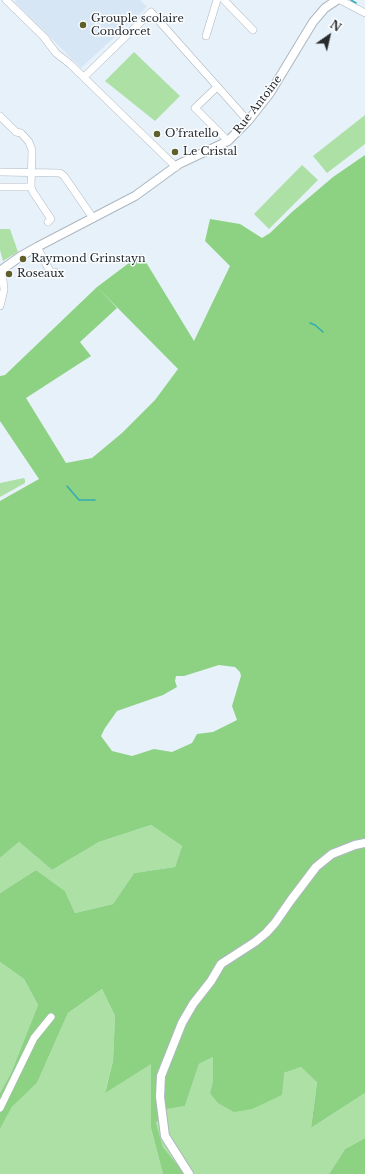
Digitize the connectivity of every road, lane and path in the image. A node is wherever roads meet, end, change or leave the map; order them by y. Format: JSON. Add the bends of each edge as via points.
{"nodes":[{"id":1,"x":6,"y":0,"type":"edge"},
{"id":2,"x":217,"y":0,"type":"edge"},
{"id":3,"x":224,"y":0,"type":"edge"},
{"id":4,"x":337,"y":0,"type":"edge"},
{"id":5,"x":340,"y":0,"type":"edge"},
{"id":6,"x":365,"y":14,"type":"edge"},
{"id":7,"x":253,"y":30,"type":"dead end"},
{"id":8,"x":206,"y":36,"type":"dead end"},
{"id":9,"x":84,"y":77,"type":"junction"},
{"id":10,"x":217,"y":87,"type":"junction"},
{"id":11,"x":0,"y":116,"type":"edge"},
{"id":12,"x":248,"y":121,"type":"junction"},
{"id":13,"x":228,"y":141,"type":"junction"},
{"id":14,"x":176,"y":167,"type":"junction"},
{"id":15,"x":0,"y":172,"type":"edge"},
{"id":16,"x":32,"y":172,"type":"junction"},
{"id":17,"x":0,"y":187,"type":"edge"},
{"id":18,"x":32,"y":187,"type":"junction"},
{"id":19,"x":93,"y":218,"type":"junction"},
{"id":20,"x":48,"y":222,"type":"dead end"},
{"id":21,"x":37,"y":247,"type":"junction"},
{"id":22,"x":0,"y":271,"type":"edge"},
{"id":23,"x":55,"y":272,"type":"dead end"},
{"id":24,"x":0,"y":306,"type":"edge"},
{"id":25,"x":365,"y":843,"type":"edge"},
{"id":26,"x":51,"y":1017,"type":"dead end"},
{"id":27,"x":0,"y":1108,"type":"edge"},
{"id":28,"x":189,"y":1174,"type":"edge"}],
"edges":[{"from":1,"to":9,"type":"street","via":[[60,50]]},
{"from":2,"to":8,"type":"street"},
{"from":3,"to":7,"type":"street"},
{"from":4,"to":12,"type":"street","name":"Rue Antoine","via":[[325,8],[313,22],[270,93]]},
{"from":5,"to":6,"type":"street"},
{"from":9,"to":10,"type":"street","via":[[151,12]]},
{"from":9,"to":14,"type":"street"},
{"from":10,"to":12,"type":"street"},
{"from":10,"to":13,"type":"street","via":[[195,108]]},
{"from":11,"to":16,"type":"street","via":[[29,142],[32,150]]},
{"from":12,"to":13,"type":"street","name":"Rue Antoine"},
{"from":13,"to":14,"type":"street","name":"Rue Antoine"},
{"from":14,"to":19,"type":"street","name":"Rue Antoine","via":[[135,196]]},
{"from":15,"to":16,"type":"street"},
{"from":16,"to":18,"type":"street"},
{"from":16,"to":19,"type":"street","via":[[60,173],[64,176]]},
{"from":17,"to":18,"type":"street"},
{"from":18,"to":20,"type":"street","via":[[51,219]]},
{"from":19,"to":21,"type":"street","name":"Rue Antoine"},
{"from":21,"to":22,"type":"street","name":"Rue Antoine"},
{"from":21,"to":23,"type":"street","via":[[51,273]]},
{"from":22,"to":24,"type":"street","via":[[4,290]]},
{"from":25,"to":28,"type":"street","via":[[339,851],[316,867],[266,933],[222,964],[182,1023],[160,1076],[160,1097],[165,1136]]},
{"from":26,"to":27,"type":"street","via":[[34,1038]]}]}
